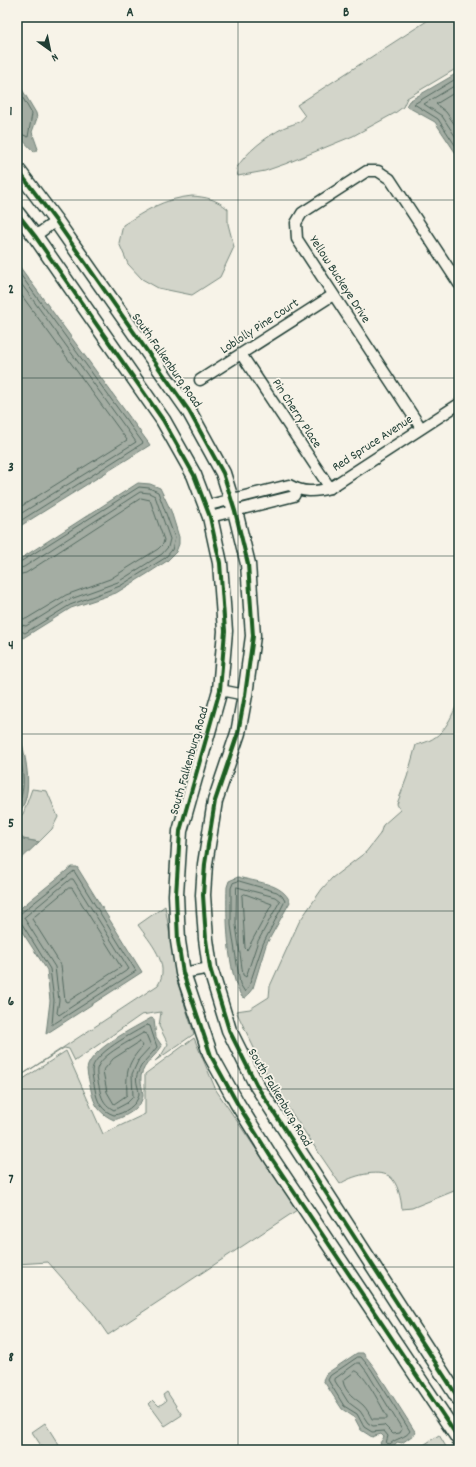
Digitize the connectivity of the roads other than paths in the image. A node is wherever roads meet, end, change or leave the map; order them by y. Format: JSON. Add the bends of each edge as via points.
{"nodes":[{"id":1,"x":17,"y":169,"type":"edge"},
{"id":2,"x":17,"y":213,"type":"edge"},
{"id":3,"x":56,"y":221,"type":"junction"},
{"id":4,"x":35,"y":236,"type":"junction"},
{"id":5,"x":459,"y":284,"type":"edge"},
{"id":6,"x":333,"y":295,"type":"junction"},
{"id":7,"x":241,"y":354,"type":"junction"},
{"id":8,"x":200,"y":380,"type":"dead end"},
{"id":9,"x":459,"y":404,"type":"edge"},
{"id":10,"x":421,"y":428,"type":"junction"},
{"id":11,"x":274,"y":488,"type":"junction"},
{"id":12,"x":330,"y":488,"type":"junction"},
{"id":13,"x":297,"y":489,"type":"junction"},
{"id":14,"x":277,"y":500,"type":"junction"},
{"id":15,"x":234,"y":505,"type":"junction"},
{"id":16,"x":208,"y":512,"type":"junction"},
{"id":17,"x":220,"y":690,"type":"junction"},
{"id":18,"x":246,"y":695,"type":"junction"},
{"id":19,"x":210,"y":968,"type":"junction"},
{"id":20,"x":184,"y":973,"type":"junction"},
{"id":21,"x":459,"y":1398,"type":"edge"},
{"id":22,"x":459,"y":1439,"type":"edge"}],
"edges":[{"from":1,"to":3,"type":"street","name":"South Falkenburg Road"},
{"from":2,"to":4,"type":"street","name":"South Falkenburg Road"},
{"from":3,"to":4,"type":"street"},
{"from":3,"to":15,"type":"street","name":"South Falkenburg Road","via":[[189,411],[223,473]]},
{"from":4,"to":16,"type":"street","name":"South Falkenburg Road","via":[[163,420],[194,475]]},
{"from":5,"to":6,"type":"street","name":"Yellow Buckeye Drive","via":[[390,179],[378,171],[367,171],[302,213],[296,223],[297,239]]},
{"from":6,"to":7,"type":"street","name":"Loblolly Pine Court"},
{"from":6,"to":10,"type":"street","name":"Yellow Buckeye Drive"},
{"from":7,"to":8,"type":"street","name":"Loblolly Pine Court"},
{"from":7,"to":12,"type":"street","name":"Pin Cherry Place"},
{"from":9,"to":10,"type":"street","name":"Red Spruce Avenue"},
{"from":10,"to":12,"type":"street","name":"Red Spruce Avenue"},
{"from":11,"to":13,"type":"street","name":"Red Spruce Avenue","via":[[289,485]]},
{"from":11,"to":14,"type":"street"},
{"from":11,"to":15,"type":"street","name":"Red Spruce Avenue"},
{"from":12,"to":13,"type":"street","name":"Red Spruce Avenue","via":[[313,492]]},
{"from":13,"to":14,"type":"street","name":"Red Spruce Avenue","via":[[294,496]]},
{"from":14,"to":15,"type":"street","name":"Red Spruce Avenue"},
{"from":15,"to":16,"type":"street","name":"Red Spruce Avenue"},
{"from":15,"to":18,"type":"street","name":"South Falkenburg Road","via":[[248,564],[253,636]]},
{"from":16,"to":17,"type":"street","name":"South Falkenburg Road","via":[[220,563],[225,631]]},
{"from":17,"to":18,"type":"street"},
{"from":17,"to":20,"type":"street","name":"South Falkenburg Road","via":[[180,831],[176,895],[178,941]]},
{"from":18,"to":19,"type":"street","name":"South Falkenburg Road","via":[[238,733],[214,802],[205,864],[203,896]]},
{"from":19,"to":20,"type":"street"},
{"from":19,"to":21,"type":"street","name":"South Falkenburg Road","via":[[228,1030],[257,1086]]},
{"from":20,"to":22,"type":"street","name":"South Falkenburg Road","via":[[211,1056],[236,1103]]}]}
